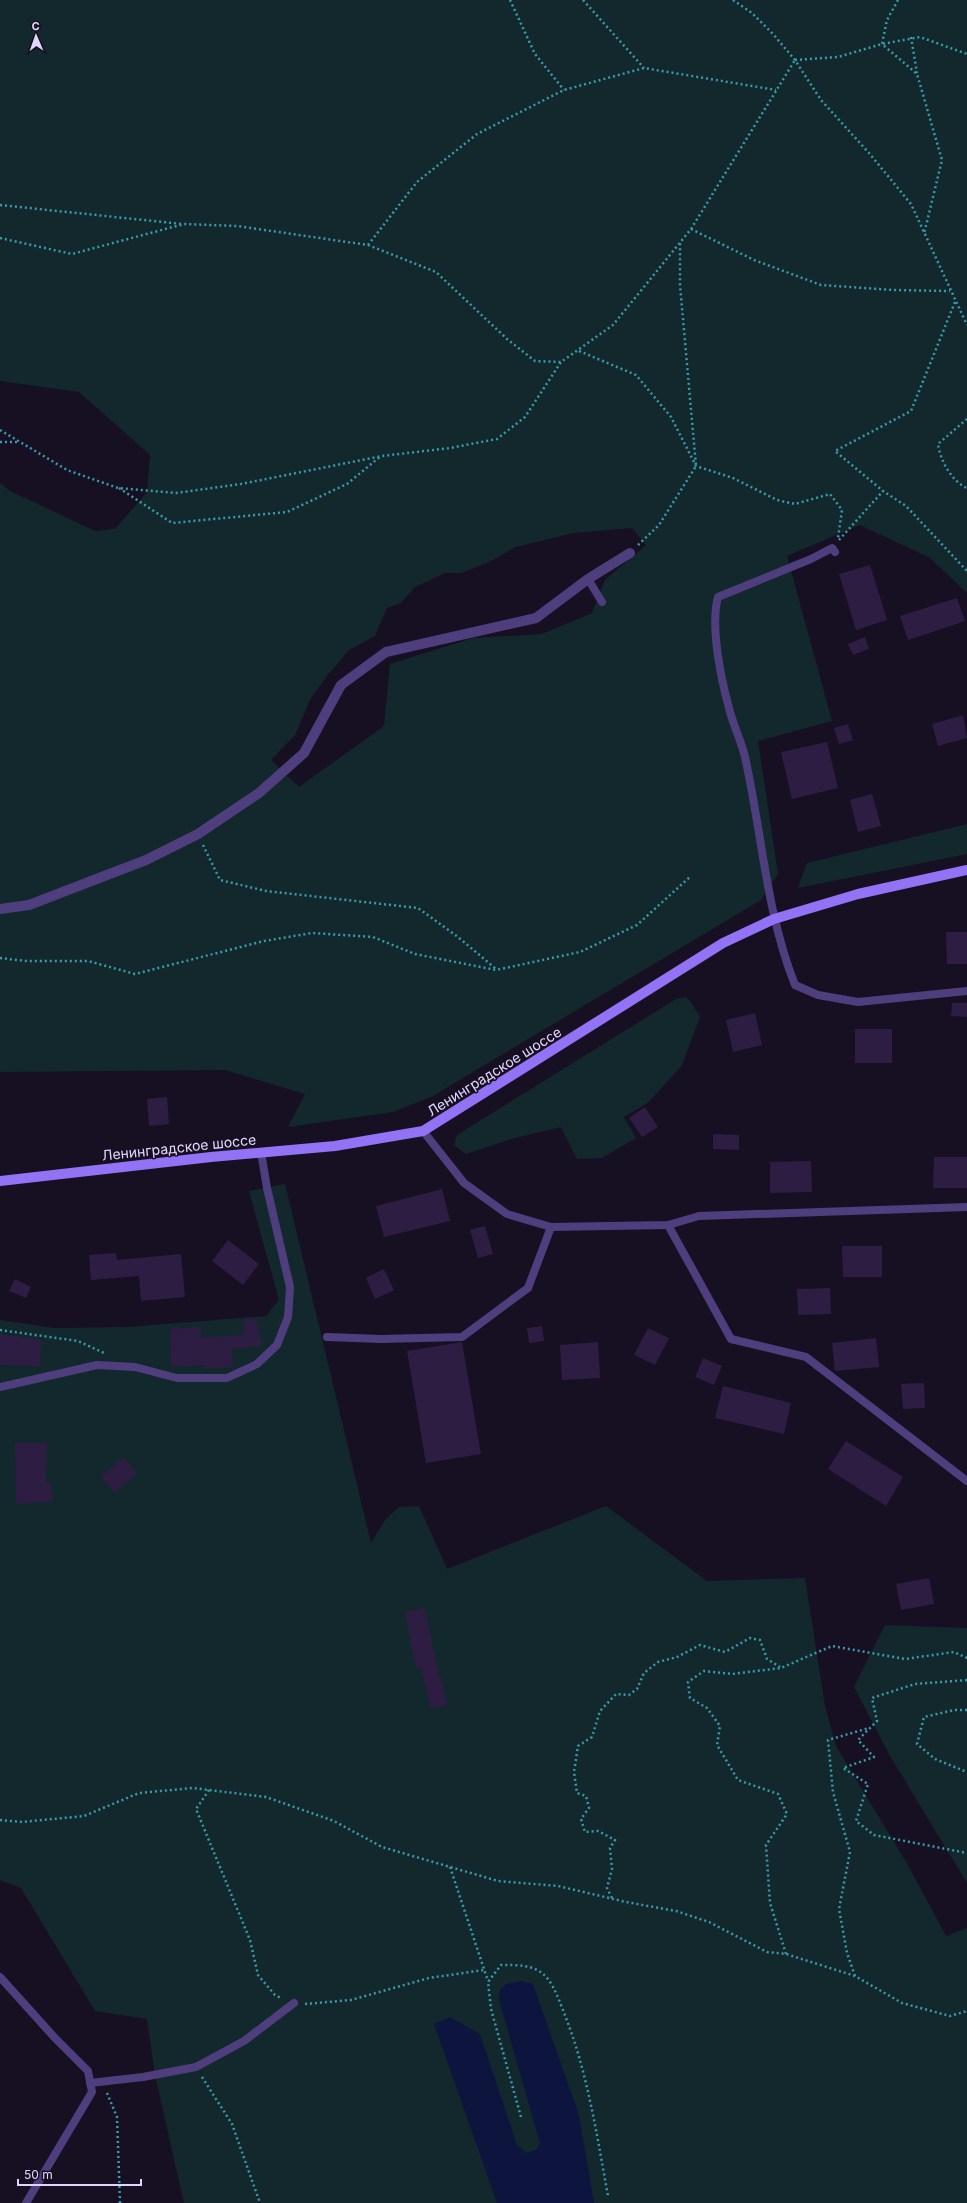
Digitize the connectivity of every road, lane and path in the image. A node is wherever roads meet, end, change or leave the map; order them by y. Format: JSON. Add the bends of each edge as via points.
{"nodes":[{"id":1,"x":510,"y":0,"type":"edge"},
{"id":2,"x":584,"y":0,"type":"edge"},
{"id":3,"x":733,"y":0,"type":"edge"},
{"id":4,"x":898,"y":0,"type":"edge"},
{"id":5,"x":911,"y":37,"type":"junction"},
{"id":6,"x":882,"y":44,"type":"junction"},
{"id":7,"x":967,"y":54,"type":"edge"},
{"id":8,"x":795,"y":60,"type":"junction"},
{"id":9,"x":644,"y":68,"type":"junction"},
{"id":10,"x":917,"y":74,"type":"junction"},
{"id":11,"x":564,"y":90,"type":"junction"},
{"id":12,"x":776,"y":90,"type":"junction"},
{"id":13,"x":0,"y":205,"type":"edge"},
{"id":14,"x":184,"y":224,"type":"junction"},
{"id":15,"x":691,"y":229,"type":"junction"},
{"id":16,"x":924,"y":234,"type":"junction"},
{"id":17,"x":0,"y":238,"type":"edge"},
{"id":18,"x":680,"y":242,"type":"junction"},
{"id":19,"x":368,"y":245,"type":"junction"},
{"id":20,"x":950,"y":291,"type":"junction"},
{"id":21,"x":955,"y":302,"type":"junction"},
{"id":22,"x":967,"y":325,"type":"edge"},
{"id":23,"x":578,"y":351,"type":"junction"},
{"id":24,"x":561,"y":362,"type":"junction"},
{"id":25,"x":967,"y":419,"type":"edge"},
{"id":26,"x":0,"y":430,"type":"edge"},
{"id":27,"x":0,"y":442,"type":"edge"},
{"id":28,"x":17,"y":442,"type":"junction"},
{"id":29,"x":382,"y":456,"type":"junction"},
{"id":30,"x":696,"y":466,"type":"junction"},
{"id":31,"x":118,"y":488,"type":"junction"},
{"id":32,"x":967,"y":488,"type":"edge"},
{"id":33,"x":883,"y":491,"type":"junction"},
{"id":34,"x":835,"y":547,"type":"junction"},
{"id":35,"x":630,"y":553,"type":"joint"},
{"id":36,"x":967,"y":571,"type":"edge"},
{"id":37,"x":588,"y":579,"type":"junction"},
{"id":38,"x":602,"y":602,"type":"dead end"},
{"id":39,"x":198,"y":834,"type":"junction"},
{"id":40,"x":967,"y":870,"type":"edge"},
{"id":41,"x":691,"y":876,"type":"dead end"},
{"id":42,"x":0,"y":909,"type":"edge"},
{"id":43,"x":774,"y":919,"type":"junction"},
{"id":44,"x":0,"y":958,"type":"edge"},
{"id":45,"x":496,"y":970,"type":"junction"},
{"id":46,"x":967,"y":991,"type":"edge"},
{"id":47,"x":423,"y":1131,"type":"junction"},
{"id":48,"x":261,"y":1152,"type":"junction"},
{"id":49,"x":0,"y":1181,"type":"edge"},
{"id":50,"x":967,"y":1207,"type":"edge"},
{"id":51,"x":668,"y":1225,"type":"junction"},
{"id":52,"x":551,"y":1227,"type":"junction"},
{"id":53,"x":0,"y":1330,"type":"edge"},
{"id":54,"x":327,"y":1338,"type":"dead end"},
{"id":55,"x":78,"y":1341,"type":"dead end"},
{"id":56,"x":0,"y":1387,"type":"edge"},
{"id":57,"x":967,"y":1481,"type":"edge"},
{"id":58,"x":967,"y":1658,"type":"edge"},
{"id":59,"x":781,"y":1668,"type":"junction"},
{"id":60,"x":967,"y":1680,"type":"edge"},
{"id":61,"x":967,"y":1710,"type":"edge"},
{"id":62,"x":870,"y":1728,"type":"junction"},
{"id":63,"x":967,"y":1772,"type":"edge"},
{"id":64,"x":209,"y":1790,"type":"junction"},
{"id":65,"x":0,"y":1820,"type":"edge"},
{"id":66,"x":967,"y":1853,"type":"edge"},
{"id":67,"x":450,"y":1866,"type":"junction"},
{"id":68,"x":612,"y":1898,"type":"junction"},
{"id":69,"x":786,"y":1954,"type":"junction"},
{"id":70,"x":484,"y":1970,"type":"junction"},
{"id":71,"x":856,"y":1976,"type":"junction"},
{"id":72,"x":0,"y":1977,"type":"edge"},
{"id":73,"x":488,"y":1982,"type":"junction"},
{"id":74,"x":294,"y":2003,"type":"junction"},
{"id":75,"x":967,"y":2011,"type":"edge"},
{"id":76,"x":196,"y":2067,"type":"junction"},
{"id":77,"x":90,"y":2082,"type":"junction"},
{"id":78,"x":521,"y":2117,"type":"dead end"},
{"id":79,"x":608,"y":2196,"type":"dead end"},
{"id":80,"x":26,"y":2203,"type":"edge"},
{"id":81,"x":120,"y":2203,"type":"edge"},
{"id":82,"x":260,"y":2203,"type":"edge"}],
"edges":[{"from":1,"to":11,"type":"path","via":[[536,54]]},
{"from":2,"to":9,"type":"path"},
{"from":3,"to":8,"type":"path","via":[[752,13]]},
{"from":4,"to":6,"type":"path","via":[[887,20]]},
{"from":5,"to":6,"type":"path"},
{"from":5,"to":7,"type":"path","via":[[920,37]]},
{"from":5,"to":10,"type":"path"},
{"from":6,"to":8,"type":"path","via":[[838,57]]},
{"from":6,"to":10,"type":"path"},
{"from":8,"to":12,"type":"path"},
{"from":8,"to":16,"type":"path","via":[[821,100],[911,204]]},
{"from":9,"to":11,"type":"path"},
{"from":9,"to":12,"type":"path"},
{"from":10,"to":16,"type":"path","via":[[942,160]]},
{"from":11,"to":19,"type":"path","via":[[477,134],[417,182]]},
{"from":12,"to":15,"type":"path"},
{"from":13,"to":14,"type":"path"},
{"from":14,"to":17,"type":"path","via":[[72,254]]},
{"from":14,"to":19,"type":"path","via":[[237,226]]},
{"from":15,"to":18,"type":"path"},
{"from":15,"to":20,"type":"path","via":[[754,260],[821,285]]},
{"from":16,"to":20,"type":"path"},
{"from":18,"to":23,"type":"path","via":[[613,325]]},
{"from":18,"to":30,"type":"path","via":[[680,285]]},
{"from":19,"to":24,"type":"path","via":[[436,272],[507,339],[535,361]]},
{"from":20,"to":21,"type":"path"},
{"from":21,"to":22,"type":"path"},
{"from":21,"to":33,"type":"path","via":[[911,411],[835,451]]},
{"from":23,"to":24,"type":"path"},
{"from":23,"to":30,"type":"path","via":[[636,374],[671,417]]},
{"from":24,"to":29,"type":"path","via":[[525,417],[497,438],[450,448]]},
{"from":25,"to":32,"type":"path","via":[[938,444],[939,456],[960,485]]},
{"from":26,"to":28,"type":"path"},
{"from":27,"to":28,"type":"path"},
{"from":28,"to":31,"type":"path","via":[[67,470]]},
{"from":29,"to":31,"type":"path","via":[[241,484],[176,493]]},
{"from":29,"to":31,"type":"path","via":[[347,484],[287,512],[172,523]]},
{"from":30,"to":34,"type":"path","via":[[734,478],[777,500],[794,504],[830,494],[842,510]]},
{"from":30,"to":35,"type":"path","via":[[659,525]]},
{"from":33,"to":34,"type":"path"},
{"from":33,"to":36,"type":"path","via":[[906,506]]},
{"from":34,"to":43,"type":"lane","via":[[718,598],[714,611],[716,644],[727,701],[745,756]]},
{"from":35,"to":37,"type":"street"},
{"from":37,"to":38,"type":"lane"},
{"from":37,"to":39,"type":"street","via":[[536,618],[386,652],[341,684],[304,753],[259,793]]},
{"from":39,"to":42,"type":"street","via":[[146,860],[110,874],[29,904]]},
{"from":39,"to":45,"type":"path","via":[[220,880],[266,891],[418,908],[458,937]]},
{"from":40,"to":43,"type":"main road","name":"Ленинградское шоссе","via":[[858,894]]},
{"from":41,"to":45,"type":"path","via":[[637,925],[594,946],[580,952]]},
{"from":43,"to":46,"type":"lane","via":[[795,985],[818,995],[858,1002]]},
{"from":43,"to":47,"type":"main road","name":"Ленинградское шоссе","via":[[723,943]]},
{"from":44,"to":45,"type":"path","via":[[26,961],[88,961],[135,974],[264,941],[312,933],[373,937],[415,954]]},
{"from":47,"to":48,"type":"main road","name":"Ленинградское шоссе","via":[[335,1146]]},
{"from":47,"to":52,"type":"lane","via":[[464,1183],[507,1214]]},
{"from":48,"to":49,"type":"main road","name":"Ленинградское шоссе"},
{"from":48,"to":56,"type":"lane","via":[[290,1287],[288,1317],[277,1345],[257,1364],[228,1378],[177,1378],[135,1367],[97,1365]]},
{"from":50,"to":51,"type":"lane","via":[[699,1216]]},
{"from":51,"to":52,"type":"lane"},
{"from":51,"to":57,"type":"lane","via":[[731,1339],[806,1357]]},
{"from":52,"to":54,"type":"lane","via":[[528,1288],[462,1337]]},
{"from":53,"to":55,"type":"path"},
{"from":58,"to":59,"type":"path","via":[[954,1652],[905,1659],[832,1646]]},
{"from":59,"to":68,"type":"path","via":[[767,1659],[760,1640],[750,1638],[725,1652],[700,1645],[677,1657],[658,1662],[644,1673],[637,1689],[629,1695],[616,1694],[600,1711],[592,1737],[578,1746],[574,1772],[577,1793],[586,1796],[589,1808],[581,1818],[585,1832],[598,1831],[615,1840],[610,1848],[612,1869],[607,1888]]},
{"from":59,"to":69,"type":"path","via":[[732,1674],[704,1671],[688,1682],[690,1698],[707,1708],[720,1726],[717,1745],[738,1780],[778,1794],[787,1814],[766,1845],[770,1903]]},
{"from":60,"to":62,"type":"path","via":[[915,1684],[872,1698],[877,1721]]},
{"from":61,"to":63,"type":"path","via":[[954,1710],[924,1717],[917,1744],[935,1759]]},
{"from":62,"to":66,"type":"path","via":[[858,1740],[874,1757],[843,1768],[868,1784],[856,1821],[874,1835]]},
{"from":62,"to":71,"type":"path","via":[[828,1740],[833,1792],[850,1852],[839,1909],[847,1953]]},
{"from":64,"to":65,"type":"path","via":[[193,1788],[139,1793],[84,1816],[22,1822]]},
{"from":64,"to":67,"type":"path","via":[[266,1797],[334,1821],[382,1847]]},
{"from":64,"to":74,"type":"path","via":[[196,1809],[250,1940],[258,1975],[275,1995]]},
{"from":67,"to":68,"type":"path","via":[[498,1881],[558,1886]]},
{"from":67,"to":70,"type":"path"},
{"from":68,"to":69,"type":"path","via":[[676,1911],[709,1922],[767,1952]]},
{"from":69,"to":71,"type":"path"},
{"from":70,"to":73,"type":"path"},
{"from":70,"to":74,"type":"path","via":[[429,1978],[351,2000],[308,2005]]},
{"from":71,"to":75,"type":"path","via":[[902,2003],[950,2016]]},
{"from":72,"to":77,"type":"lane","via":[[88,2070]]},
{"from":73,"to":78,"type":"path","via":[[491,2009]]},
{"from":73,"to":79,"type":"path","via":[[501,1965],[527,1964],[548,1978],[560,2001],[574,2040],[590,2103]]},
{"from":74,"to":76,"type":"lane","via":[[244,2041]]},
{"from":76,"to":77,"type":"lane","via":[[143,2077]]},
{"from":76,"to":82,"type":"path","via":[[232,2124]]},
{"from":77,"to":80,"type":"lane","via":[[92,2092]]},
{"from":77,"to":81,"type":"path","via":[[107,2091],[116,2117]]}]}
